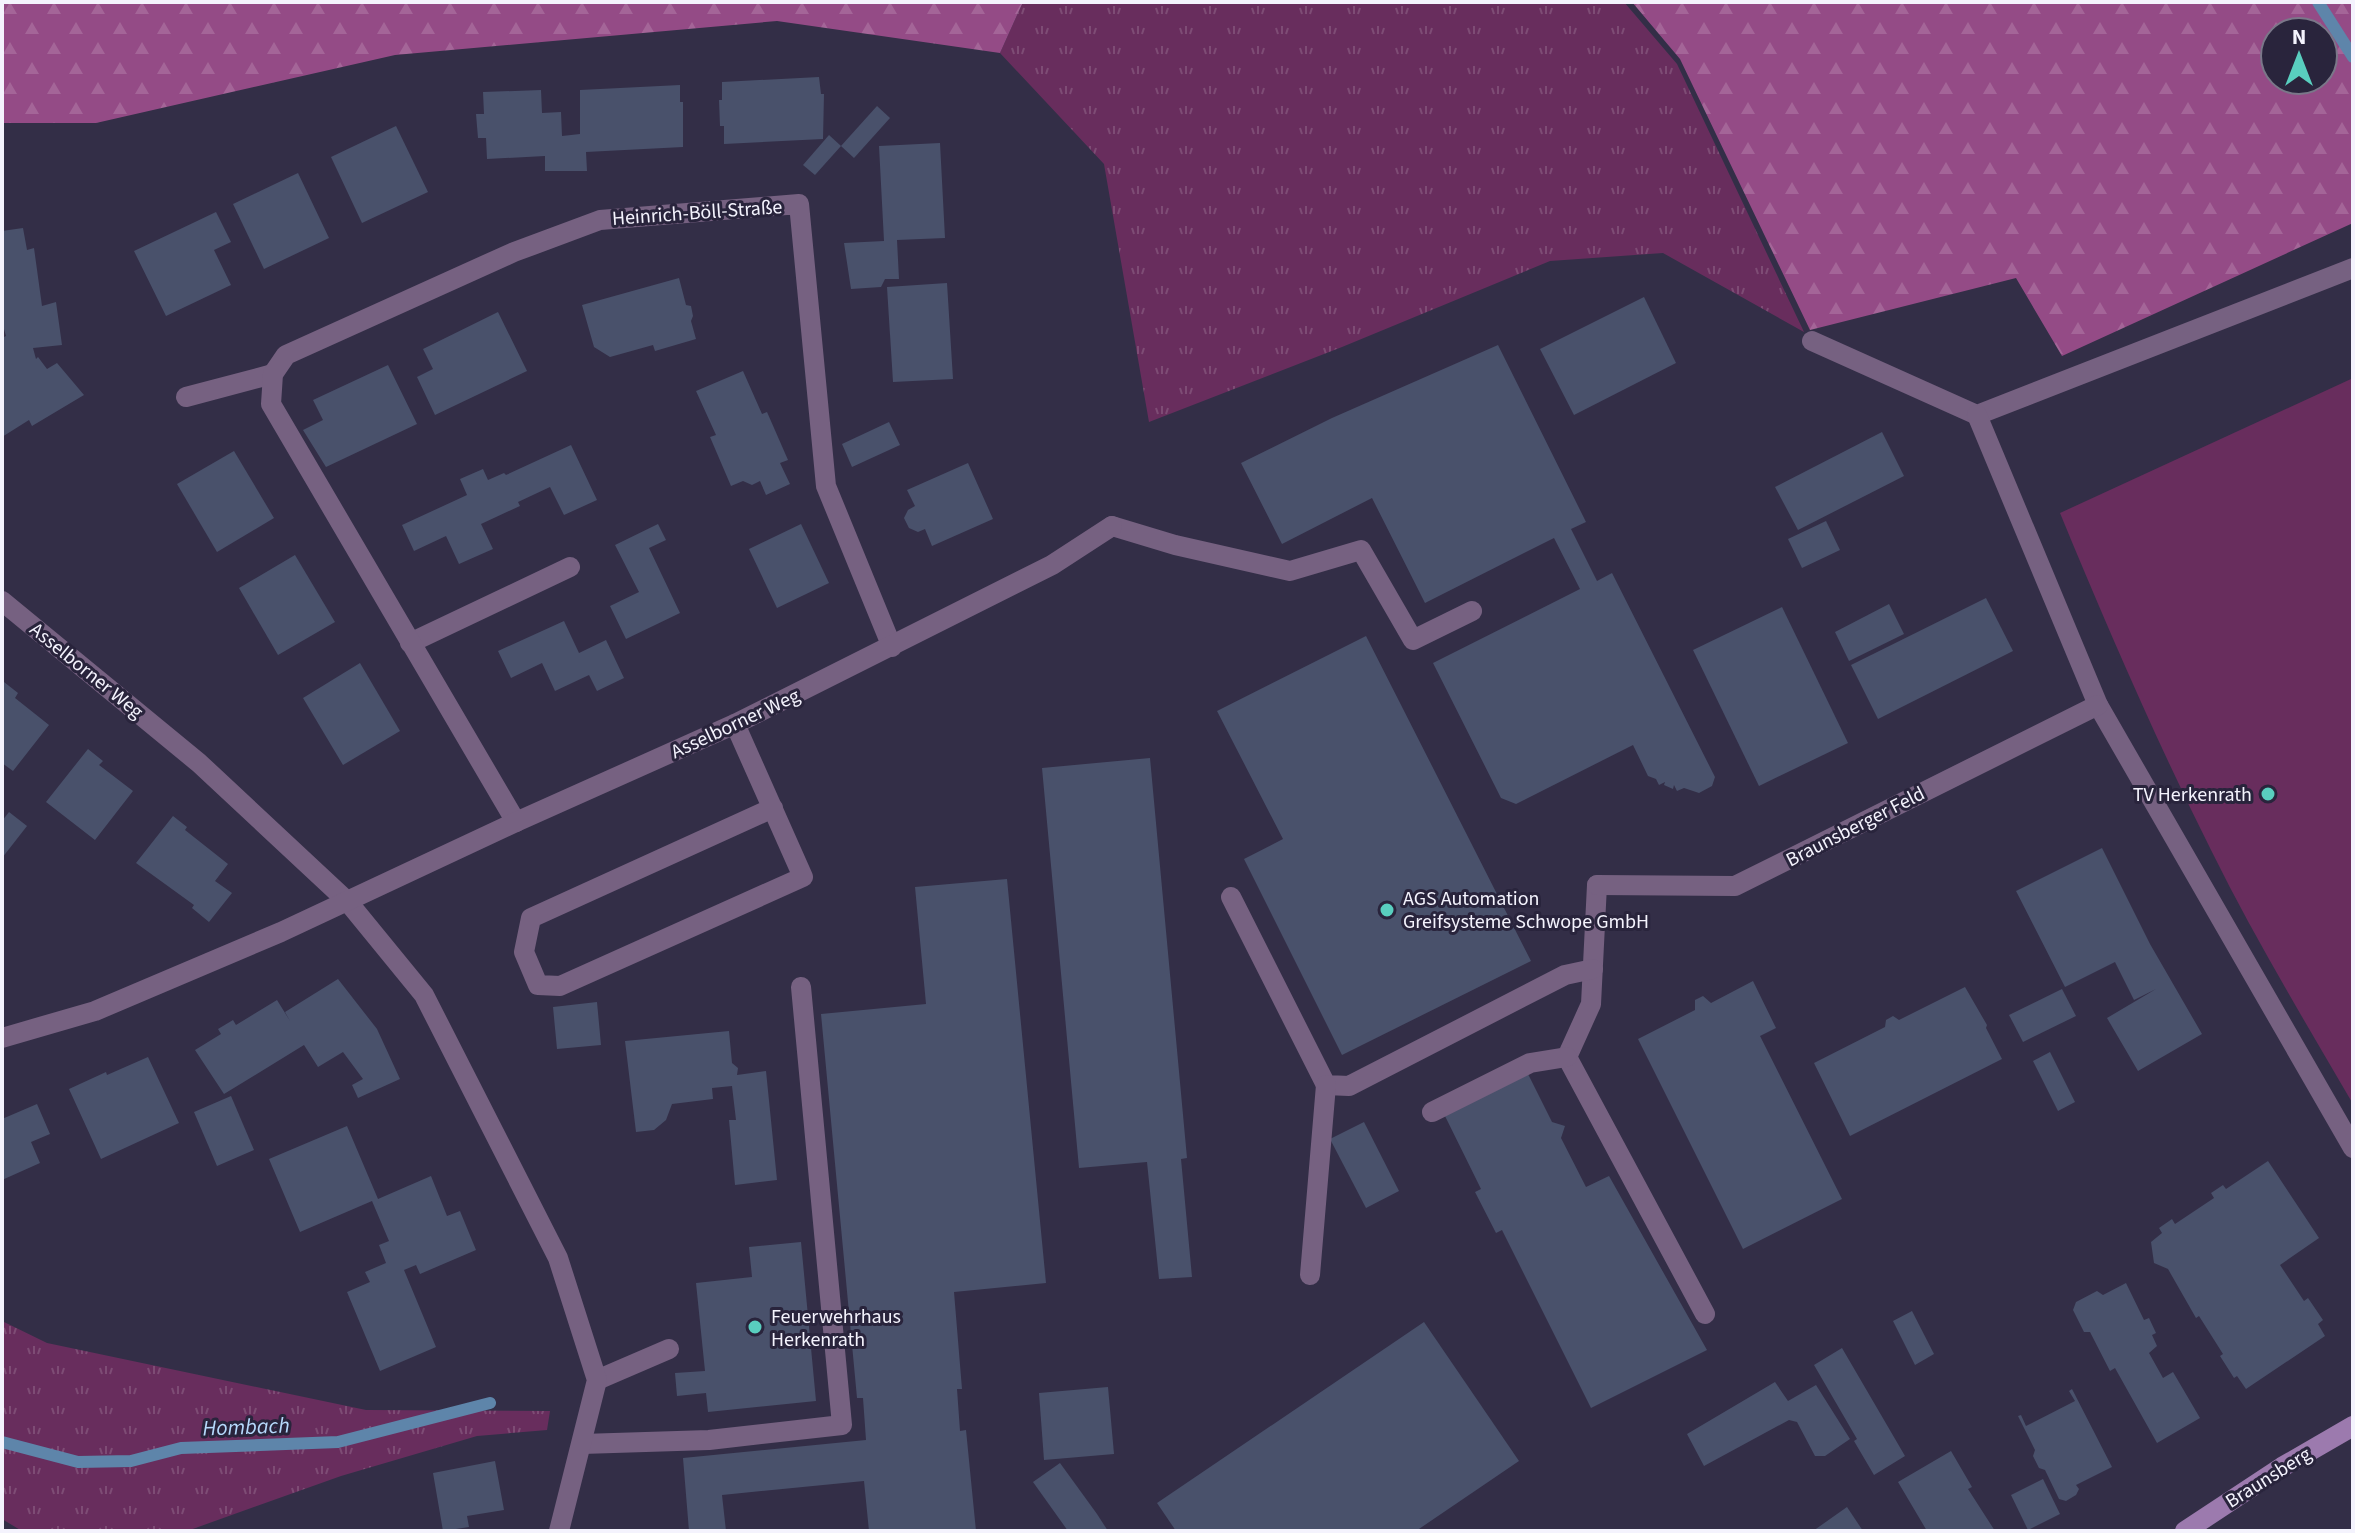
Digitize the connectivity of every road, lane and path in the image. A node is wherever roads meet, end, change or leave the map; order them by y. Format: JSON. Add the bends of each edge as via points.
{"nodes":[{"id":1,"x":2353,"y":268,"type":"edge"},
{"id":2,"x":1812,"y":341,"type":"dead end"},
{"id":3,"x":273,"y":374,"type":"junction"},
{"id":4,"x":186,"y":397,"type":"dead end"},
{"id":5,"x":1977,"y":415,"type":"junction"},
{"id":6,"x":570,"y":567,"type":"dead end"},
{"id":7,"x":2,"y":601,"type":"edge"},
{"id":8,"x":1472,"y":611,"type":"dead end"},
{"id":9,"x":410,"y":643,"type":"junction"},
{"id":10,"x":892,"y":647,"type":"junction"},
{"id":11,"x":2098,"y":705,"type":"junction"},
{"id":12,"x":735,"y":724,"type":"junction"},
{"id":13,"x":773,"y":808,"type":"junction"},
{"id":14,"x":516,"y":822,"type":"junction"},
{"id":15,"x":1231,"y":897,"type":"dead end"},
{"id":16,"x":348,"y":902,"type":"junction"},
{"id":17,"x":1593,"y":969,"type":"junction"},
{"id":18,"x":801,"y":987,"type":"dead end"},
{"id":19,"x":2,"y":1038,"type":"edge"},
{"id":20,"x":1567,"y":1057,"type":"junction"},
{"id":21,"x":1326,"y":1085,"type":"junction"},
{"id":22,"x":1432,"y":1112,"type":"dead end"},
{"id":23,"x":2353,"y":1148,"type":"edge"},
{"id":24,"x":1310,"y":1275,"type":"dead end"},
{"id":25,"x":1705,"y":1314,"type":"dead end"},
{"id":26,"x":669,"y":1349,"type":"dead end"},
{"id":27,"x":597,"y":1380,"type":"junction"},
{"id":28,"x":2353,"y":1426,"type":"edge"},
{"id":29,"x":582,"y":1444,"type":"junction"},
{"id":30,"x":559,"y":1531,"type":"edge"},
{"id":31,"x":2185,"y":1531,"type":"edge"}],
"edges":[{"from":1,"to":5,"type":"street"},
{"from":2,"to":5,"type":"street"},
{"from":3,"to":4,"type":"street","name":"Heinrich-Böll-Straße"},
{"from":3,"to":9,"type":"street","via":[[271,404]]},
{"from":3,"to":10,"type":"street","name":"Heinrich-Böll-Straße","via":[[286,355],[514,252],[600,220],[799,204],[826,486]]},
{"from":5,"to":11,"type":"street"},
{"from":6,"to":9,"type":"street"},
{"from":7,"to":16,"type":"street","name":"Asselborner Weg","via":[[199,763]]},
{"from":8,"to":10,"type":"street","name":"Asselborner Weg","via":[[1413,640],[1361,550],[1290,571],[1112,526],[1052,565]]},
{"from":9,"to":14,"type":"street"},
{"from":10,"to":12,"type":"street","name":"Asselborner Weg"},
{"from":11,"to":17,"type":"street","name":"Braunsberger Feld","via":[[1735,886],[1597,885]]},
{"from":11,"to":23,"type":"street"},
{"from":12,"to":13,"type":"street"},
{"from":12,"to":14,"type":"street","name":"Asselborner Weg"},
{"from":13,"to":13,"type":"street","via":[[531,918],[524,952],[538,985],[560,986],[803,877]]},
{"from":14,"to":16,"type":"street","name":"Asselborner Weg"},
{"from":15,"to":21,"type":"street"},
{"from":16,"to":19,"type":"street","name":"Asselborner Weg","via":[[95,1011]]},
{"from":16,"to":27,"type":"street","name":"Asselborner Weg","via":[[424,995],[558,1258]]},
{"from":17,"to":20,"type":"street","via":[[1591,1004]]},
{"from":17,"to":21,"type":"street","via":[[1565,975],[1349,1086]]},
{"from":18,"to":29,"type":"street","via":[[842,1425],[709,1440]]},
{"from":20,"to":22,"type":"street","via":[[1530,1063]]},
{"from":20,"to":25,"type":"street"},
{"from":21,"to":24,"type":"street"},
{"from":26,"to":27,"type":"street"},
{"from":27,"to":29,"type":"street"},
{"from":28,"to":31,"type":"main road","name":"Braunsberg"},
{"from":29,"to":30,"type":"street"}]}
